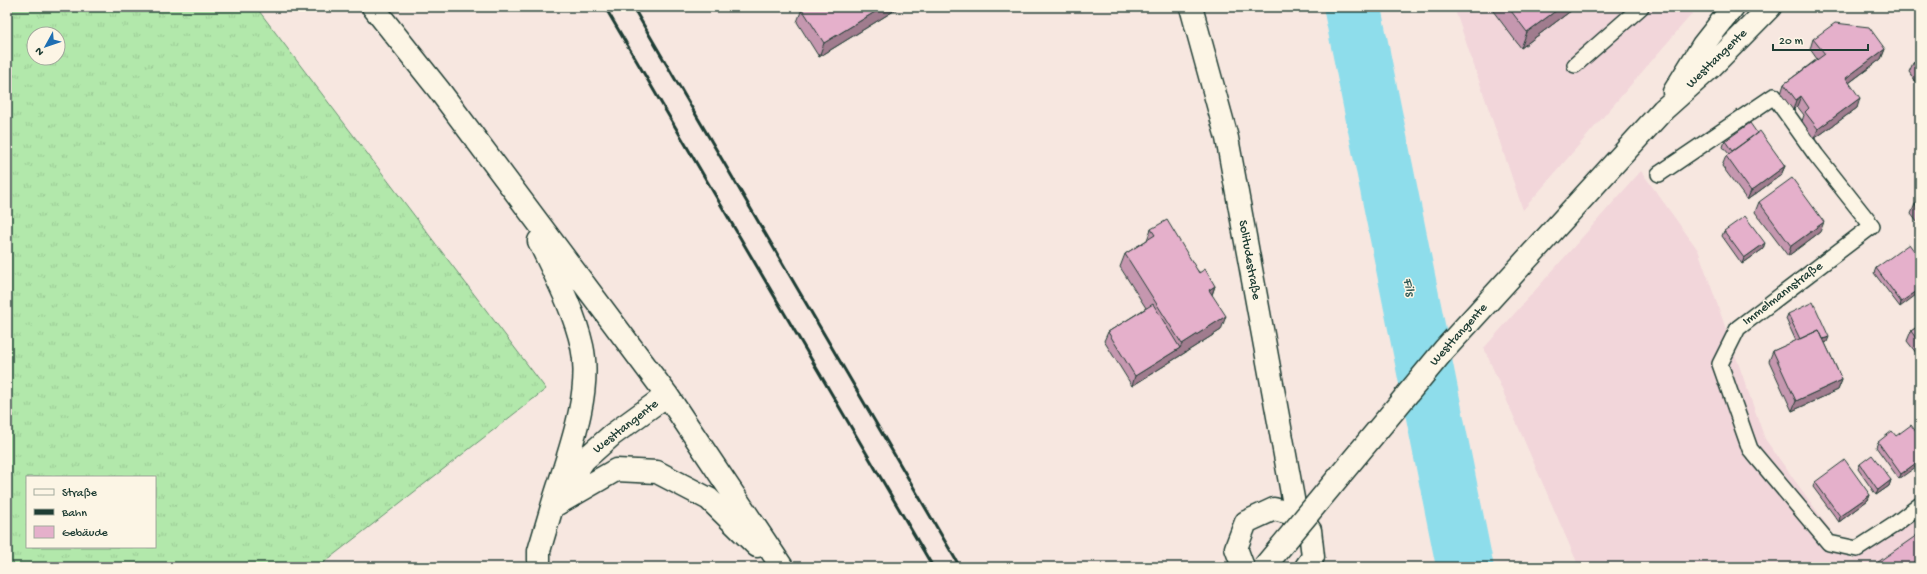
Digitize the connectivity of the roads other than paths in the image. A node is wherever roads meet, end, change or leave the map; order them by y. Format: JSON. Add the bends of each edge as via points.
{"nodes":[{"id":1,"x":373,"y":7,"type":"edge"},
{"id":2,"x":1191,"y":7,"type":"edge"},
{"id":3,"x":1641,"y":7,"type":"edge"},
{"id":4,"x":1733,"y":7,"type":"edge"},
{"id":5,"x":1770,"y":7,"type":"edge"},
{"id":6,"x":1576,"y":65,"type":"dead end"},
{"id":7,"x":1663,"y":110,"type":"junction"},
{"id":8,"x":1659,"y":174,"type":"dead end"},
{"id":9,"x":521,"y":202,"type":"junction"},
{"id":10,"x":667,"y":395,"type":"junction"},
{"id":11,"x":1920,"y":505,"type":"edge"},
{"id":12,"x":552,"y":507,"type":"junction"},
{"id":13,"x":1296,"y":515,"type":"junction"},
{"id":14,"x":539,"y":567,"type":"edge"},
{"id":15,"x":781,"y":567,"type":"edge"},
{"id":16,"x":1243,"y":567,"type":"edge"},
{"id":17,"x":1264,"y":567,"type":"edge"},
{"id":18,"x":1306,"y":567,"type":"edge"}],
"edges":[{"from":1,"to":9,"type":"main road","via":[[439,90]]},
{"from":2,"to":13,"type":"main road","name":"Solitudestraße","via":[[1227,138]]},
{"from":3,"to":6,"type":"lane"},
{"from":4,"to":7,"type":"main road","name":"Westtangente","via":[[1703,45]]},
{"from":5,"to":7,"type":"main road","name":"Westtangente","via":[[1711,67]]},
{"from":7,"to":17,"type":"main road","name":"Westtangente","bridge":true,"via":[[1444,350]]},
{"from":8,"to":11,"type":"lane","name":"Immelmannstraße","via":[[1774,96],[1872,226],[1738,328],[1720,364],[1750,449],[1829,543],[1857,549]]},
{"from":9,"to":10,"type":"main road"},
{"from":9,"to":12,"type":"main road","via":[[564,296],[582,347],[582,408]]},
{"from":10,"to":12,"type":"main road","name":"Westtangente","via":[[612,435],[584,460]]},
{"from":10,"to":15,"type":"main road"},
{"from":12,"to":14,"type":"main road","name":"Westtangente","via":[[539,551]]},
{"from":12,"to":15,"type":"main road","via":[[616,470],[657,472],[708,499]]},
{"from":13,"to":16,"type":"main road","via":[[1274,509],[1246,522],[1236,548]]},
{"from":13,"to":18,"type":"main road","via":[[1310,530],[1313,557]]}]}
